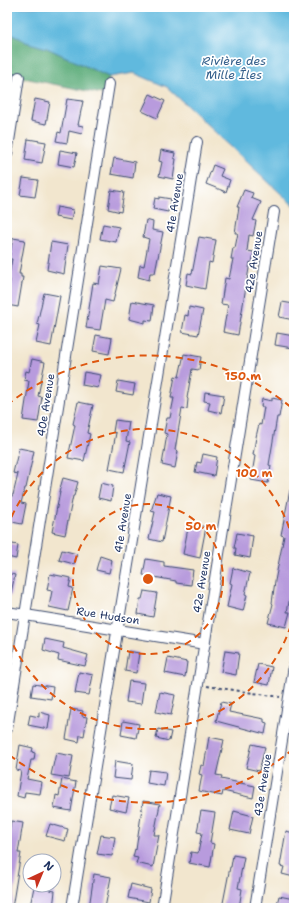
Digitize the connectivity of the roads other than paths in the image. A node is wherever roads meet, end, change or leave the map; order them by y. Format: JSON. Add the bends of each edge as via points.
{"nodes":[{"id":1,"x":19,"y":77,"type":"dead end"},
{"id":2,"x":109,"y":84,"type":"dead end"},
{"id":3,"x":197,"y":142,"type":"dead end"},
{"id":4,"x":7,"y":154,"type":"edge"},
{"id":5,"x":274,"y":212,"type":"dead end"},
{"id":6,"x":7,"y":612,"type":"edge"},
{"id":7,"x":25,"y":615,"type":"junction"},
{"id":8,"x":117,"y":630,"type":"junction"},
{"id":9,"x":205,"y":644,"type":"junction"},
{"id":10,"x":294,"y":666,"type":"edge"},
{"id":11,"x":7,"y":729,"type":"edge"},
{"id":12,"x":72,"y":908,"type":"edge"},
{"id":13,"x":162,"y":908,"type":"edge"},
{"id":14,"x":256,"y":908,"type":"edge"}],
"edges":[{"from":1,"to":4,"type":"street"},
{"from":2,"to":7,"type":"street","name":"40e Avenue"},
{"from":3,"to":8,"type":"street","name":"41e Avenue"},
{"from":5,"to":9,"type":"street","name":"42e Avenue"},
{"from":6,"to":7,"type":"street","name":"Rue Hudson"},
{"from":7,"to":8,"type":"street","name":"Rue Hudson"},
{"from":7,"to":11,"type":"street","name":"40e Avenue"},
{"from":8,"to":9,"type":"street","name":"Rue Hudson"},
{"from":8,"to":12,"type":"street","name":"41e Avenue"},
{"from":9,"to":13,"type":"street","name":"42e Avenue"},
{"from":10,"to":14,"type":"street","name":"43e Avenue"}]}
